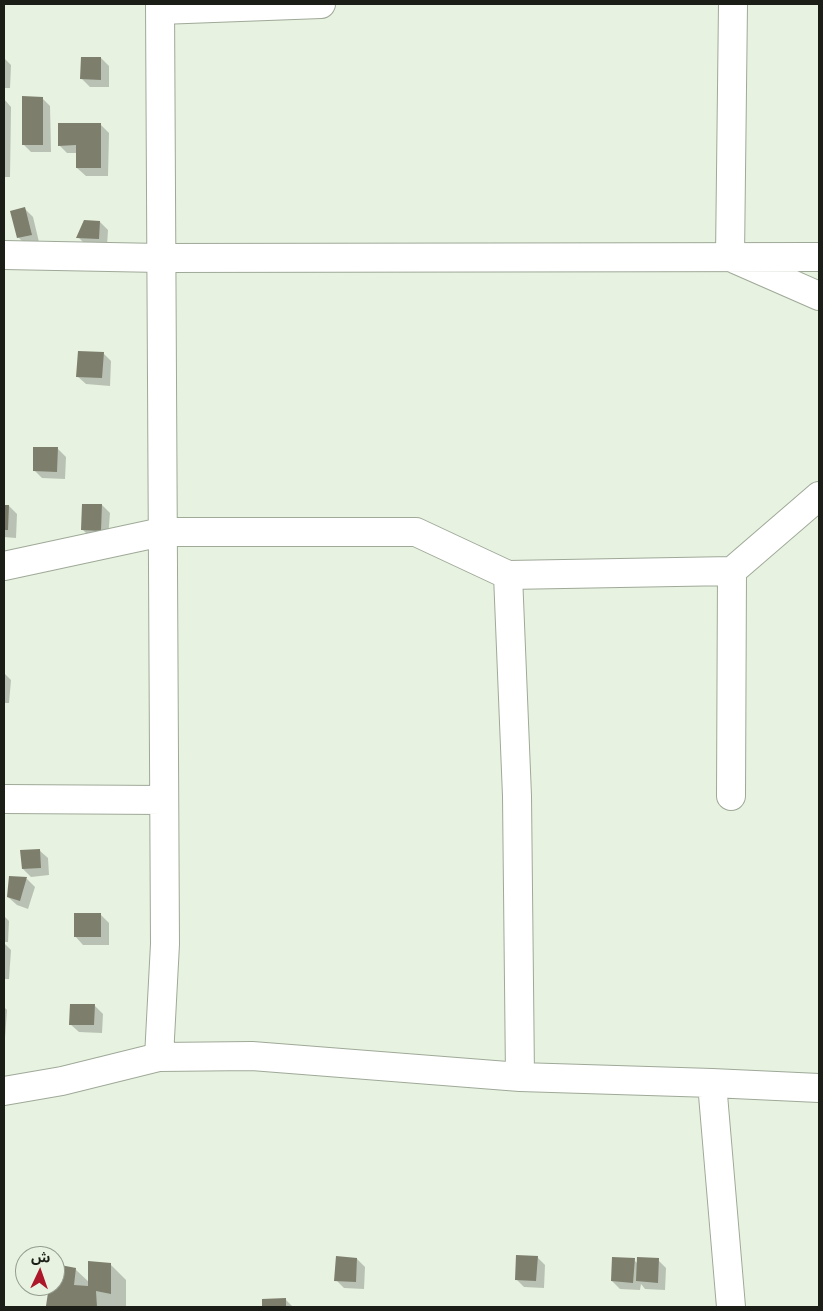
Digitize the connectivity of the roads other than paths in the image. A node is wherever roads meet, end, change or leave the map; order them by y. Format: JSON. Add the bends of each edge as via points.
{"nodes":[{"id":1,"x":321,"y":4,"type":"edge"},
{"id":2,"x":732,"y":4,"type":"edge"},
{"id":3,"x":160,"y":7,"type":"edge"},
{"id":4,"x":4,"y":255,"type":"edge"},
{"id":5,"x":819,"y":257,"type":"edge"},
{"id":6,"x":161,"y":258,"type":"junction"},
{"id":7,"x":730,"y":258,"type":"junction"},
{"id":8,"x":819,"y":296,"type":"edge"},
{"id":9,"x":819,"y":496,"type":"edge"},
{"id":10,"x":162,"y":532,"type":"junction"},
{"id":11,"x":4,"y":566,"type":"edge"},
{"id":12,"x":732,"y":571,"type":"junction"},
{"id":13,"x":508,"y":575,"type":"junction"},
{"id":14,"x":731,"y":796,"type":"dead end"},
{"id":15,"x":4,"y":799,"type":"edge"},
{"id":16,"x":163,"y":800,"type":"junction"},
{"id":17,"x":159,"y":1057,"type":"junction"},
{"id":18,"x":520,"y":1077,"type":"junction"},
{"id":19,"x":712,"y":1083,"type":"junction"},
{"id":20,"x":819,"y":1088,"type":"edge"},
{"id":21,"x":4,"y":1091,"type":"edge"},
{"id":22,"x":731,"y":1307,"type":"edge"}],
"edges":[{"from":1,"to":3,"type":"street"},
{"from":2,"to":7,"type":"street"},
{"from":3,"to":6,"type":"street"},
{"from":4,"to":6,"type":"street"},
{"from":5,"to":7,"type":"street"},
{"from":6,"to":7,"type":"street"},
{"from":6,"to":10,"type":"street"},
{"from":7,"to":8,"type":"street"},
{"from":9,"to":12,"type":"street"},
{"from":10,"to":11,"type":"street"},
{"from":10,"to":13,"type":"street","via":[[416,532]]},
{"from":10,"to":16,"type":"street"},
{"from":12,"to":13,"type":"street"},
{"from":12,"to":14,"type":"street"},
{"from":13,"to":18,"type":"street","via":[[517,796]]},
{"from":15,"to":16,"type":"street"},
{"from":16,"to":17,"type":"street","via":[[165,944]]},
{"from":17,"to":18,"type":"street","via":[[252,1056]]},
{"from":17,"to":21,"type":"street","via":[[62,1081]]},
{"from":18,"to":19,"type":"street"},
{"from":19,"to":20,"type":"street"},
{"from":19,"to":22,"type":"street"}]}
